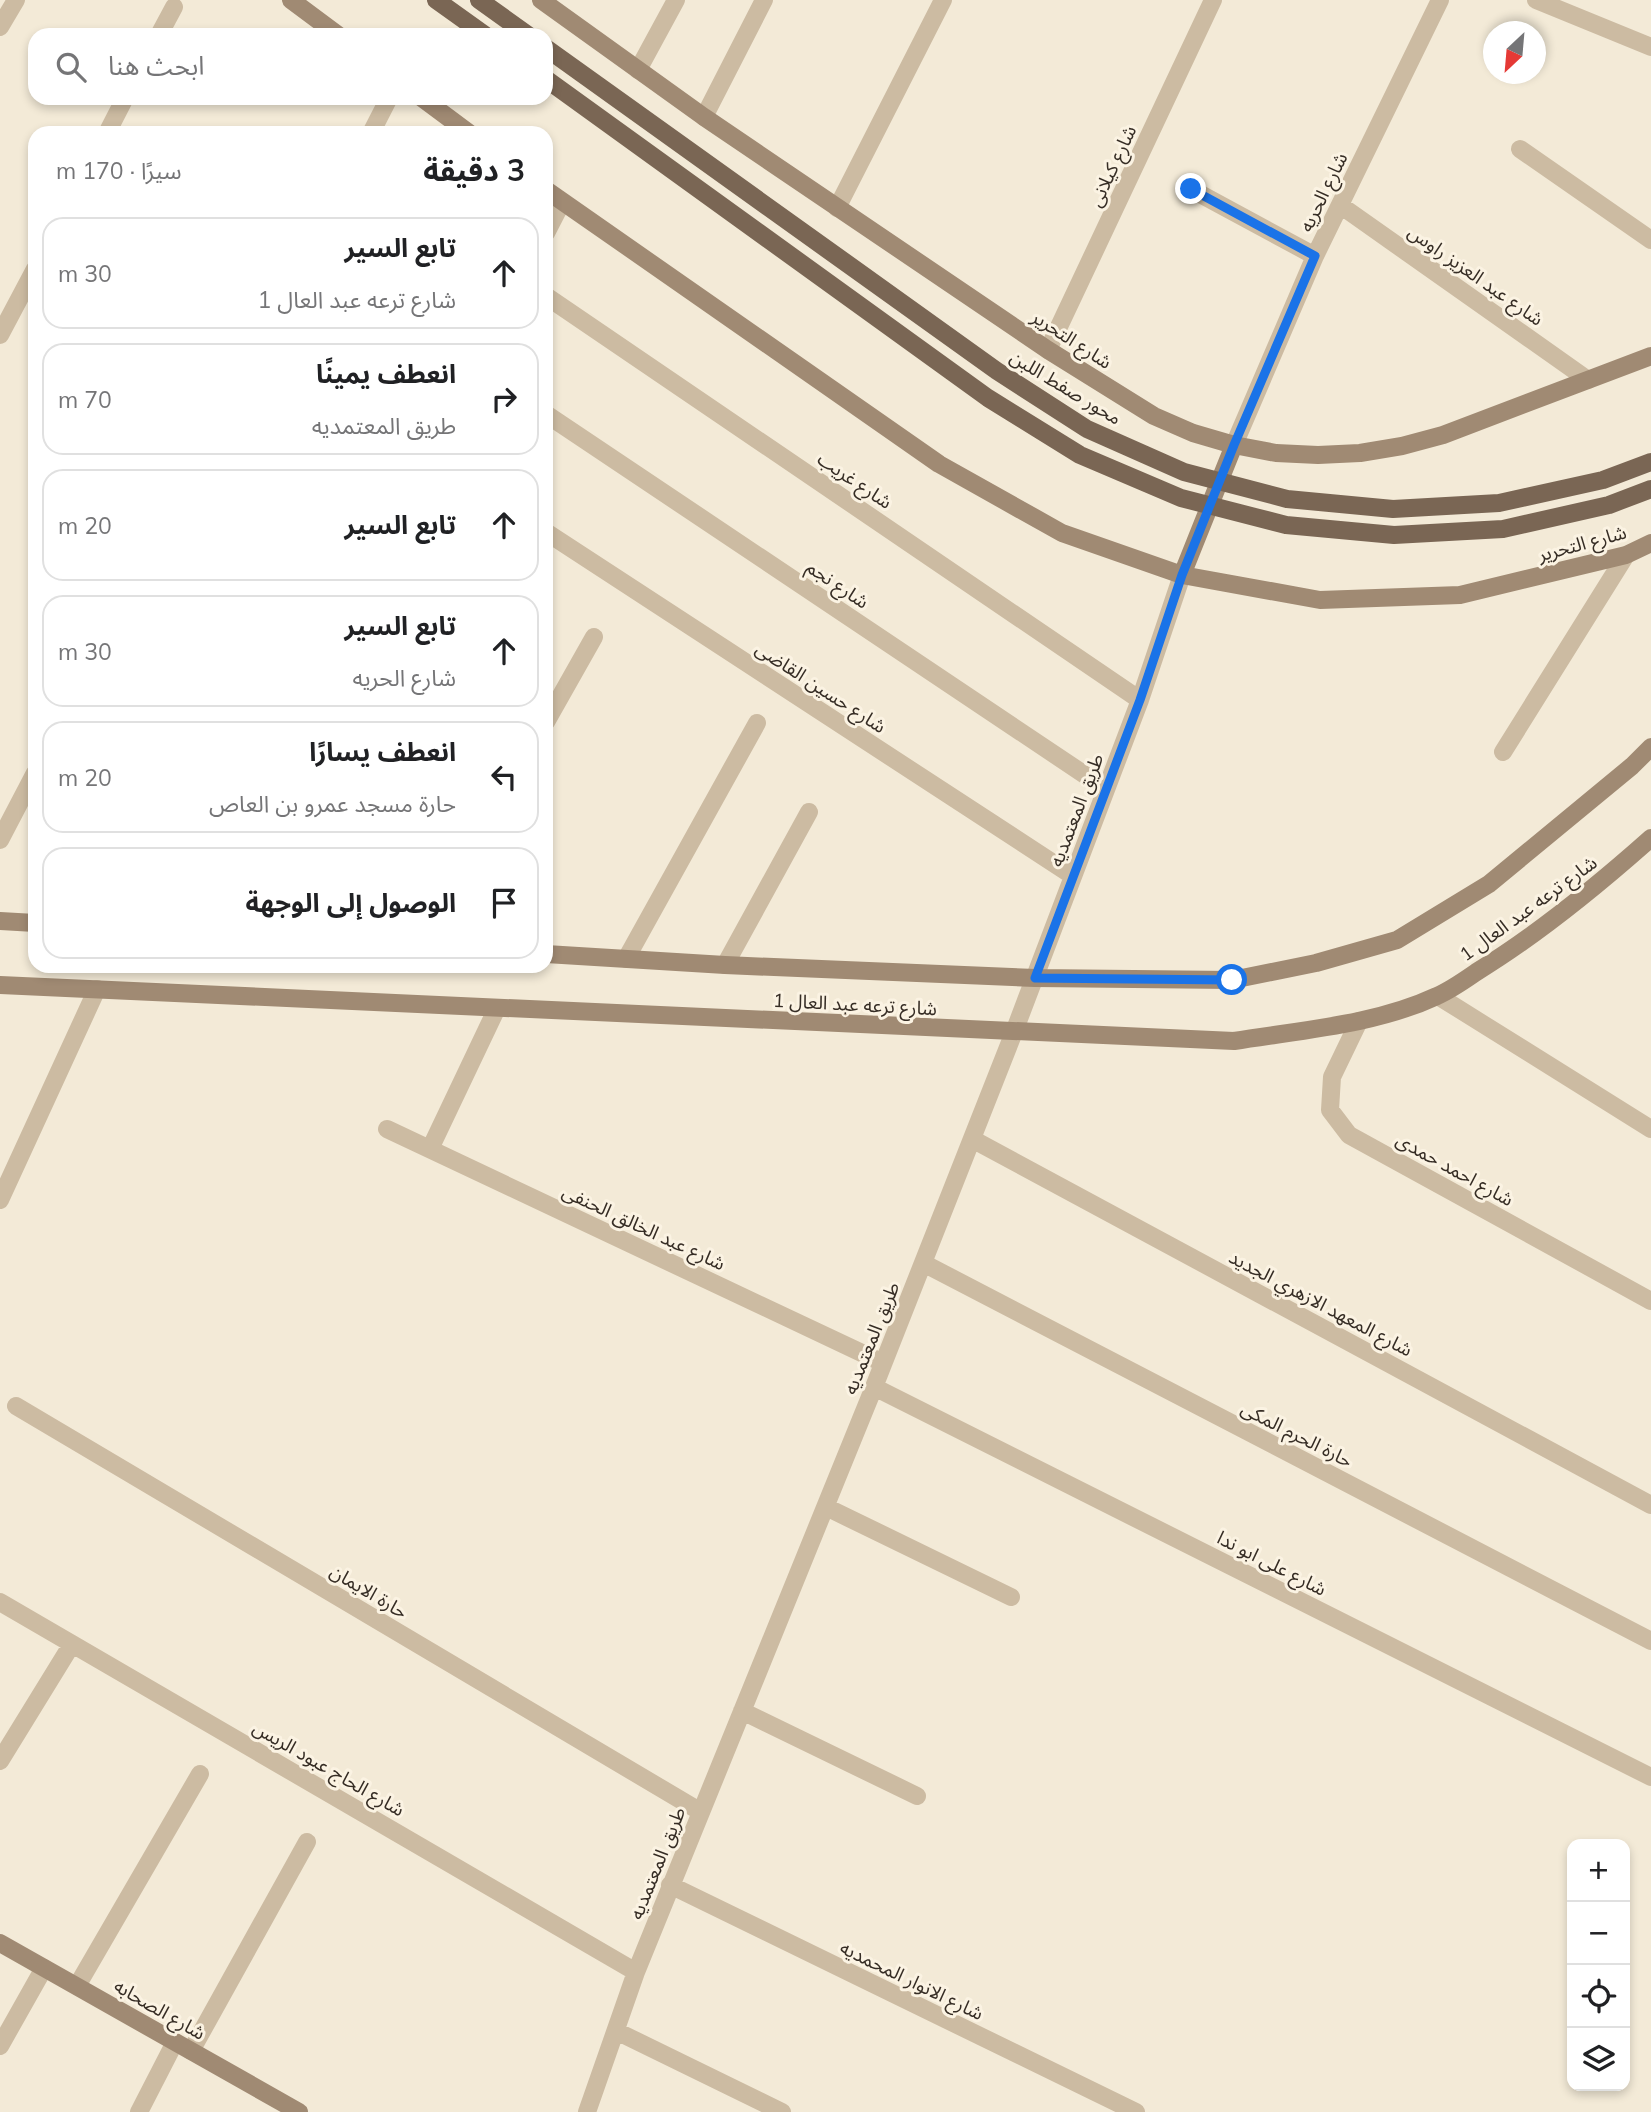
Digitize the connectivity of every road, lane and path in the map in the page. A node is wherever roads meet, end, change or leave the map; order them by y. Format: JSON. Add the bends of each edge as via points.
{"nodes":[{"id":1,"x":16,"y":0,"type":"edge"},
{"id":2,"x":292,"y":0,"type":"edge"},
{"id":3,"x":436,"y":0,"type":"edge"},
{"id":4,"x":479,"y":0,"type":"edge"},
{"id":5,"x":541,"y":0,"type":"edge"},
{"id":6,"x":676,"y":0,"type":"edge"},
{"id":7,"x":764,"y":0,"type":"edge"},
{"id":8,"x":943,"y":0,"type":"edge"},
{"id":9,"x":1213,"y":0,"type":"edge"},
{"id":10,"x":1440,"y":0,"type":"edge"},
{"id":11,"x":1536,"y":0,"type":"edge"},
{"id":12,"x":174,"y":7,"type":"dead end"},
{"id":13,"x":0,"y":27,"type":"edge"},
{"id":14,"x":163,"y":28,"type":"edge"},
{"id":15,"x":329,"y":28,"type":"edge"},
{"id":16,"x":475,"y":28,"type":"edge"},
{"id":17,"x":518,"y":28,"type":"edge"},
{"id":18,"x":1651,"y":47,"type":"edge"},
{"id":19,"x":553,"y":53,"type":"edge"},
{"id":20,"x":638,"y":70,"type":"junction"},
{"id":21,"x":553,"y":84,"type":"edge"},
{"id":22,"x":121,"y":105,"type":"edge"},
{"id":23,"x":386,"y":105,"type":"edge"},
{"id":24,"x":431,"y":105,"type":"edge"},
{"id":25,"x":704,"y":117,"type":"junction"},
{"id":26,"x":111,"y":126,"type":"edge"},
{"id":27,"x":375,"y":126,"type":"edge"},
{"id":28,"x":460,"y":126,"type":"edge"},
{"id":29,"x":1520,"y":149,"type":"dead end"},
{"id":30,"x":1191,"y":189,"type":"dead end"},
{"id":31,"x":553,"y":195,"type":"edge"},
{"id":32,"x":562,"y":202,"type":"junction"},
{"id":33,"x":1340,"y":205,"type":"junction"},
{"id":34,"x":837,"y":208,"type":"junction"},
{"id":35,"x":553,"y":219,"type":"edge"},
{"id":36,"x":1651,"y":240,"type":"edge"},
{"id":37,"x":1315,"y":256,"type":"junction"},
{"id":38,"x":28,"y":282,"type":"edge"},
{"id":39,"x":553,"y":301,"type":"edge"},
{"id":40,"x":0,"y":335,"type":"edge"},
{"id":41,"x":1048,"y":350,"type":"junction"},
{"id":42,"x":1651,"y":356,"type":"edge"},
{"id":43,"x":1588,"y":380,"type":"junction"},
{"id":44,"x":553,"y":419,"type":"edge"},
{"id":45,"x":1234,"y":445,"type":"junction"},
{"id":46,"x":1651,"y":462,"type":"edge"},
{"id":47,"x":1651,"y":489,"type":"edge"},
{"id":48,"x":553,"y":537,"type":"edge"},
{"id":49,"x":1651,"y":543,"type":"edge"},
{"id":50,"x":1626,"y":555,"type":"junction"},
{"id":51,"x":1182,"y":575,"type":"junction"},
{"id":52,"x":594,"y":637,"type":"dead end"},
{"id":53,"x":1140,"y":700,"type":"junction"},
{"id":54,"x":553,"y":710,"type":"edge"},
{"id":55,"x":757,"y":723,"type":"dead end"},
{"id":56,"x":1651,"y":747,"type":"edge"},
{"id":57,"x":1503,"y":752,"type":"dead end"},
{"id":58,"x":28,"y":787,"type":"edge"},
{"id":59,"x":1106,"y":789,"type":"junction"},
{"id":60,"x":809,"y":812,"type":"dead end"},
{"id":61,"x":1651,"y":838,"type":"edge"},
{"id":62,"x":0,"y":840,"type":"edge"},
{"id":63,"x":1073,"y":876,"type":"junction"},
{"id":64,"x":0,"y":921,"type":"edge"},
{"id":65,"x":28,"y":923,"type":"edge"},
{"id":66,"x":553,"y":954,"type":"edge"},
{"id":67,"x":626,"y":959,"type":"junction"},
{"id":68,"x":725,"y":965,"type":"junction"},
{"id":69,"x":1035,"y":978,"type":"junction"},
{"id":70,"x":0,"y":985,"type":"edge"},
{"id":71,"x":97,"y":989,"type":"junction"},
{"id":72,"x":1438,"y":996,"type":"junction"},
{"id":73,"x":498,"y":1008,"type":"junction"},
{"id":74,"x":1359,"y":1021,"type":"junction"},
{"id":75,"x":1014,"y":1032,"type":"junction"},
{"id":76,"x":387,"y":1129,"type":"dead end"},
{"id":77,"x":1651,"y":1129,"type":"edge"},
{"id":78,"x":972,"y":1139,"type":"junction"},
{"id":79,"x":430,"y":1149,"type":"junction"},
{"id":80,"x":0,"y":1200,"type":"edge"},
{"id":81,"x":923,"y":1263,"type":"junction"},
{"id":82,"x":1651,"y":1301,"type":"edge"},
{"id":83,"x":883,"y":1363,"type":"junction"},
{"id":84,"x":874,"y":1387,"type":"junction"},
{"id":85,"x":16,"y":1406,"type":"dead end"},
{"id":86,"x":1651,"y":1505,"type":"edge"},
{"id":87,"x":825,"y":1507,"type":"junction"},
{"id":88,"x":1011,"y":1597,"type":"dead end"},
{"id":89,"x":0,"y":1602,"type":"edge"},
{"id":90,"x":1651,"y":1641,"type":"edge"},
{"id":91,"x":72,"y":1644,"type":"junction"},
{"id":92,"x":742,"y":1711,"type":"junction"},
{"id":93,"x":0,"y":1762,"type":"edge"},
{"id":94,"x":200,"y":1774,"type":"dead end"},
{"id":95,"x":1651,"y":1777,"type":"edge"},
{"id":96,"x":917,"y":1797,"type":"dead end"},
{"id":97,"x":701,"y":1812,"type":"junction"},
{"id":98,"x":307,"y":1842,"type":"dead end"},
{"id":99,"x":670,"y":1885,"type":"junction"},
{"id":100,"x":0,"y":1943,"type":"edge"},
{"id":101,"x":44,"y":1968,"type":"junction"},
{"id":102,"x":636,"y":1972,"type":"junction"},
{"id":103,"x":77,"y":1986,"type":"junction"},
{"id":104,"x":615,"y":2031,"type":"junction"},
{"id":105,"x":0,"y":2046,"type":"edge"},
{"id":106,"x":183,"y":2047,"type":"junction"},
{"id":107,"x":296,"y":2111,"type":"edge"},
{"id":108,"x":589,"y":2111,"type":"edge"},
{"id":109,"x":139,"y":2112,"type":"edge"},
{"id":110,"x":782,"y":2112,"type":"edge"},
{"id":111,"x":1136,"y":2112,"type":"edge"}],
"edges":[{"from":1,"to":13,"type":"street"},
{"from":2,"to":15,"type":"street"},
{"from":3,"to":16,"type":"main road"},
{"from":4,"to":17,"type":"main road"},
{"from":5,"to":20,"type":"street","name":"شارع التحرير"},
{"from":6,"to":20,"type":"street"},
{"from":7,"to":25,"type":"street"},
{"from":8,"to":34,"type":"street"},
{"from":9,"to":41,"type":"street","name":"شارع كيلانى"},
{"from":10,"to":33,"type":"street","name":"شارع الحريه"},
{"from":11,"to":18,"type":"street"},
{"from":12,"to":14,"type":"street"},
{"from":19,"to":46,"type":"main road","name":"محور صفط اللبن","via":[[997,371],[1087,429],[1184,472],[1287,499],[1393,509],[1499,503],[1604,480]]},
{"from":20,"to":25,"type":"street","name":"شارع التحرير"},
{"from":21,"to":47,"type":"main road","via":[[988,398],[1080,455],[1181,499],[1286,525],[1394,535],[1503,529],[1609,505]]},
{"from":22,"to":26,"type":"street"},
{"from":23,"to":27,"type":"street"},
{"from":24,"to":28,"type":"street"},
{"from":25,"to":34,"type":"street","name":"شارع التحرير"},
{"from":29,"to":36,"type":"street"},
{"from":30,"to":37,"type":"street"},
{"from":31,"to":32,"type":"street","name":"شارع التحرير"},
{"from":32,"to":35,"type":"street"},
{"from":32,"to":51,"type":"street","name":"شارع التحرير","via":[[939,464],[1062,533]]},
{"from":33,"to":37,"type":"street","name":"شارع الحريه"},
{"from":33,"to":43,"type":"street","name":"شارع عبد العزيز راوس"},
{"from":34,"to":41,"type":"street","name":"شارع التحرير"},
{"from":37,"to":45,"type":"street","name":"شارع الحريه"},
{"from":38,"to":40,"type":"street"},
{"from":39,"to":53,"type":"street","name":"شارع غريب"},
{"from":41,"to":45,"type":"street","name":"شارع التحرير","via":[[1154,416]]},
{"from":42,"to":43,"type":"street","name":"شارع التحرير"},
{"from":43,"to":45,"type":"street","name":"شارع التحرير","via":[[1402,446],[1318,455]]},
{"from":44,"to":59,"type":"street","name":"شارع نجم"},
{"from":45,"to":51,"type":"street"},
{"from":48,"to":63,"type":"street","name":"شارع حسين القاضى"},
{"from":49,"to":50,"type":"street","name":"شارع التحرير"},
{"from":50,"to":51,"type":"street","name":"شارع التحرير","via":[[1460,595],[1320,600]]},
{"from":50,"to":57,"type":"street"},
{"from":51,"to":53,"type":"street","name":"طريق المعتمديه"},
{"from":52,"to":54,"type":"street"},
{"from":53,"to":59,"type":"street","name":"طريق المعتمديه"},
{"from":55,"to":67,"type":"street"},
{"from":56,"to":69,"type":"street","name":"شارع ترعه عبد العال 1","via":[[1489,884],[1397,940],[1232,980]]},
{"from":58,"to":62,"type":"street"},
{"from":59,"to":63,"type":"street","name":"طريق المعتمديه"},
{"from":60,"to":68,"type":"street"},
{"from":61,"to":72,"type":"street","name":"شارع ترعه عبد العال 1","via":[[1512,950]]},
{"from":63,"to":69,"type":"street","name":"طريق المعتمديه"},
{"from":64,"to":65,"type":"street"},
{"from":66,"to":67,"type":"street","name":"شارع ترعه عبد العال 1"},
{"from":67,"to":68,"type":"street","name":"شارع ترعه عبد العال 1"},
{"from":68,"to":69,"type":"street","name":"شارع ترعه عبد العال 1"},
{"from":69,"to":75,"type":"street","name":"طريق المعتمديه"},
{"from":70,"to":71,"type":"street","name":"شارع ترعه عبد العال 1"},
{"from":71,"to":73,"type":"street","name":"شارع ترعه عبد العال 1"},
{"from":71,"to":80,"type":"street"},
{"from":72,"to":74,"type":"street","name":"شارع ترعه عبد العال 1"},
{"from":72,"to":77,"type":"street"},
{"from":73,"to":75,"type":"street","name":"شارع ترعه عبد العال 1"},
{"from":73,"to":79,"type":"street"},
{"from":74,"to":75,"type":"street","name":"شارع ترعه عبد العال 1","via":[[1234,1041]]},
{"from":74,"to":82,"type":"street","name":"شارع احمد حمدى","via":[[1332,1077],[1330,1110],[1349,1135]]},
{"from":75,"to":78,"type":"street","name":"طريق المعتمديه"},
{"from":76,"to":79,"type":"street","name":"شارع عبد الخالق الحنفى"},
{"from":78,"to":81,"type":"street","name":"طريق المعتمديه"},
{"from":78,"to":86,"type":"street","name":"شارع المعهد الازهري الجديد"},
{"from":79,"to":83,"type":"street","name":"شارع عبد الخالق الحنفى"},
{"from":81,"to":83,"type":"street","name":"طريق المعتمديه"},
{"from":81,"to":90,"type":"street","name":"حارة الحرم المكى"},
{"from":83,"to":84,"type":"street","name":"طريق المعتمديه"},
{"from":84,"to":87,"type":"street","name":"طريق المعتمديه"},
{"from":84,"to":95,"type":"street","name":"شارع على ابو ندا"},
{"from":85,"to":97,"type":"street","name":"حارة الايمان"},
{"from":87,"to":88,"type":"street"},
{"from":87,"to":92,"type":"street","name":"طريق المعتمديه"},
{"from":89,"to":91,"type":"street","name":"شارع الحاج عبود الريس"},
{"from":91,"to":93,"type":"street"},
{"from":91,"to":102,"type":"street","name":"شارع الحاج عبود الريس"},
{"from":92,"to":96,"type":"street"},
{"from":92,"to":97,"type":"street","name":"طريق المعتمديه"},
{"from":94,"to":103,"type":"street"},
{"from":97,"to":99,"type":"street","name":"طريق المعتمديه"},
{"from":98,"to":106,"type":"street"},
{"from":99,"to":102,"type":"street","name":"طريق المعتمديه"},
{"from":99,"to":111,"type":"street","name":"شارع الانوار المحمديه"},
{"from":100,"to":101,"type":"street","name":"شارع الصحابه"},
{"from":101,"to":103,"type":"street","name":"شارع الصحابه"},
{"from":101,"to":105,"type":"street"},
{"from":102,"to":104,"type":"street","name":"طريق المعتمديه"},
{"from":103,"to":106,"type":"street","name":"شارع الصحابه"},
{"from":104,"to":108,"type":"street","name":"طريق المعتمديه"},
{"from":104,"to":110,"type":"street"},
{"from":106,"to":107,"type":"street","name":"شارع الصحابه"},
{"from":106,"to":109,"type":"street"}]}
